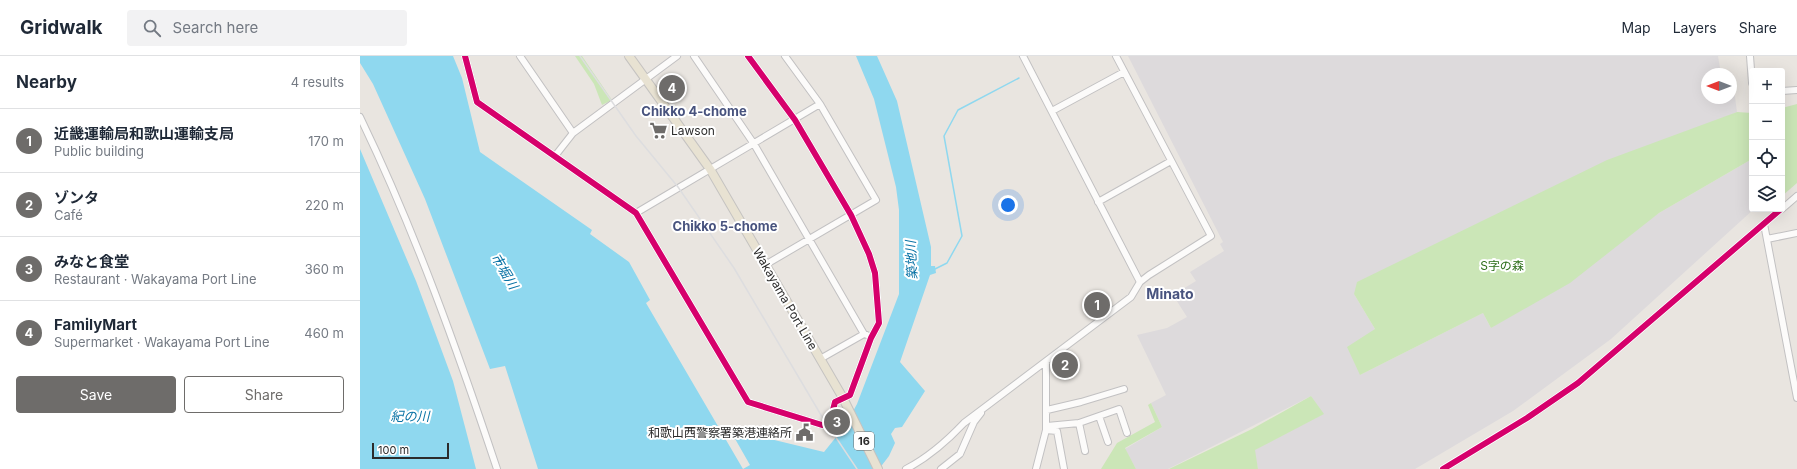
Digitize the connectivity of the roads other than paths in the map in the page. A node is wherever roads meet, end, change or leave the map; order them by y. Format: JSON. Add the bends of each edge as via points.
{"nodes":[{"id":1,"x":465,"y":56,"type":"edge"},
{"id":2,"x":520,"y":56,"type":"edge"},
{"id":3,"x":629,"y":56,"type":"edge"},
{"id":4,"x":677,"y":56,"type":"edge"},
{"id":5,"x":694,"y":56,"type":"edge"},
{"id":6,"x":748,"y":56,"type":"edge"},
{"id":7,"x":785,"y":56,"type":"edge"},
{"id":8,"x":1023,"y":56,"type":"edge"},
{"id":9,"x":1116,"y":56,"type":"edge"},
{"id":10,"x":1750,"y":56,"type":"edge"},
{"id":11,"x":1751,"y":68,"type":"edge"},
{"id":12,"x":1124,"y":72,"type":"junction"},
{"id":13,"x":645,"y":79,"type":"junction"},
{"id":14,"x":1797,"y":90,"type":"edge"},
{"id":15,"x":1785,"y":91,"type":"edge"},
{"id":16,"x":820,"y":104,"type":"junction"},
{"id":17,"x":1052,"y":111,"type":"junction"},
{"id":18,"x":360,"y":117,"type":"edge"},
{"id":19,"x":795,"y":120,"type":"junction"},
{"id":20,"x":573,"y":133,"type":"junction"},
{"id":21,"x":754,"y":144,"type":"junction"},
{"id":22,"x":555,"y":156,"type":"junction"},
{"id":23,"x":1171,"y":160,"type":"junction"},
{"id":24,"x":710,"y":169,"type":"junction"},
{"id":25,"x":1797,"y":196,"type":"edge"},
{"id":26,"x":1098,"y":202,"type":"junction"},
{"id":27,"x":1785,"y":206,"type":"edge"},
{"id":28,"x":1778,"y":212,"type":"edge"},
{"id":29,"x":636,"y":213,"type":"junction"},
{"id":30,"x":851,"y":215,"type":"junction"},
{"id":31,"x":1764,"y":224,"type":"junction"},
{"id":32,"x":1797,"y":233,"type":"edge"},
{"id":33,"x":810,"y":239,"type":"junction"},
{"id":34,"x":1768,"y":239,"type":"junction"},
{"id":35,"x":765,"y":265,"type":"junction"},
{"id":36,"x":1140,"y":282,"type":"junction"},
{"id":37,"x":864,"y":334,"type":"junction"},
{"id":38,"x":871,"y":338,"type":"junction"},
{"id":39,"x":820,"y":359,"type":"junction"},
{"id":40,"x":1046,"y":362,"type":"junction"},
{"id":41,"x":1124,"y":388,"type":"dead end"},
{"id":42,"x":843,"y":398,"type":"junction"},
{"id":43,"x":1797,"y":398,"type":"edge"},
{"id":44,"x":986,"y":407,"type":"junction"},
{"id":45,"x":1047,"y":410,"type":"junction"},
{"id":46,"x":1099,"y":416,"type":"junction"},
{"id":47,"x":1079,"y":423,"type":"junction"},
{"id":48,"x":1046,"y":428,"type":"junction"},
{"id":49,"x":1127,"y":433,"type":"dead end"},
{"id":50,"x":1108,"y":442,"type":"dead end"},
{"id":51,"x":1085,"y":452,"type":"dead end"},
{"id":52,"x":497,"y":469,"type":"edge"},
{"id":53,"x":878,"y":469,"type":"edge"},
{"id":54,"x":906,"y":469,"type":"edge"},
{"id":55,"x":941,"y":469,"type":"edge"},
{"id":56,"x":1036,"y":469,"type":"edge"},
{"id":57,"x":1064,"y":469,"type":"edge"},
{"id":58,"x":1443,"y":469,"type":"edge"}],
"edges":[{"from":1,"to":22,"type":"street","via":[[477,102]]},
{"from":2,"to":20,"type":"street"},
{"from":3,"to":13,"type":"main road","name":"Wakayama Port Line","number":"16"},
{"from":4,"to":13,"type":"street"},
{"from":5,"to":21,"type":"street"},
{"from":6,"to":19,"type":"street"},
{"from":7,"to":16,"type":"street"},
{"from":8,"to":17,"type":"street"},
{"from":9,"to":12,"type":"street"},
{"from":10,"to":11,"type":"street"},
{"from":12,"to":17,"type":"street"},
{"from":12,"to":23,"type":"street"},
{"from":13,"to":20,"type":"street"},
{"from":13,"to":24,"type":"main road","name":"Wakayama Port Line","number":"16"},
{"from":14,"to":15,"type":"street"},
{"from":16,"to":19,"type":"street"},
{"from":16,"to":30,"type":"street","via":[[876,197],[872,203]]},
{"from":17,"to":26,"type":"street"},
{"from":18,"to":52,"type":"street","via":[[391,181],[426,268]]},
{"from":19,"to":21,"type":"street"},
{"from":19,"to":30,"type":"street"},
{"from":20,"to":22,"type":"street"},
{"from":21,"to":24,"type":"street"},
{"from":21,"to":33,"type":"street"},
{"from":22,"to":29,"type":"street"},
{"from":23,"to":26,"type":"street"},
{"from":23,"to":36,"type":"street","via":[[1211,236]]},
{"from":24,"to":29,"type":"street"},
{"from":24,"to":35,"type":"main road","name":"Wakayama Port Line","number":"16"},
{"from":25,"to":27,"type":"street"},
{"from":26,"to":36,"type":"street"},
{"from":28,"to":31,"type":"street"},
{"from":29,"to":42,"type":"street","via":[[748,402],[822,425],[830,422],[835,402]]},
{"from":30,"to":33,"type":"street"},
{"from":30,"to":38,"type":"street","via":[[875,273],[879,323]]},
{"from":31,"to":34,"type":"street"},
{"from":31,"to":58,"type":"street","via":[[1578,383],[1527,418]]},
{"from":32,"to":34,"type":"street"},
{"from":33,"to":35,"type":"street"},
{"from":33,"to":37,"type":"street"},
{"from":34,"to":43,"type":"street"},
{"from":35,"to":39,"type":"main road","name":"Wakayama Port Line","number":"16"},
{"from":36,"to":40,"type":"street","via":[[1131,297]]},
{"from":37,"to":38,"type":"street"},
{"from":37,"to":39,"type":"street"},
{"from":38,"to":42,"type":"street","via":[[850,395]]},
{"from":39,"to":42,"type":"main road","name":"Wakayama Port Line","number":"16"},
{"from":40,"to":44,"type":"street"},
{"from":40,"to":45,"type":"street"},
{"from":41,"to":45,"type":"street"},
{"from":42,"to":53,"type":"main road","name":"Wakayama Port Line","number":"16"},
{"from":44,"to":54,"type":"street","via":[[964,423],[945,443]]},
{"from":44,"to":55,"type":"street","via":[[974,422],[960,454]]},
{"from":45,"to":48,"type":"street"},
{"from":46,"to":47,"type":"street"},
{"from":46,"to":49,"type":"street","via":[[1120,409]]},
{"from":46,"to":50,"type":"street"},
{"from":47,"to":48,"type":"street"},
{"from":47,"to":51,"type":"street"},
{"from":48,"to":56,"type":"street"},
{"from":48,"to":57,"type":"street","via":[[1057,431]]}]}
